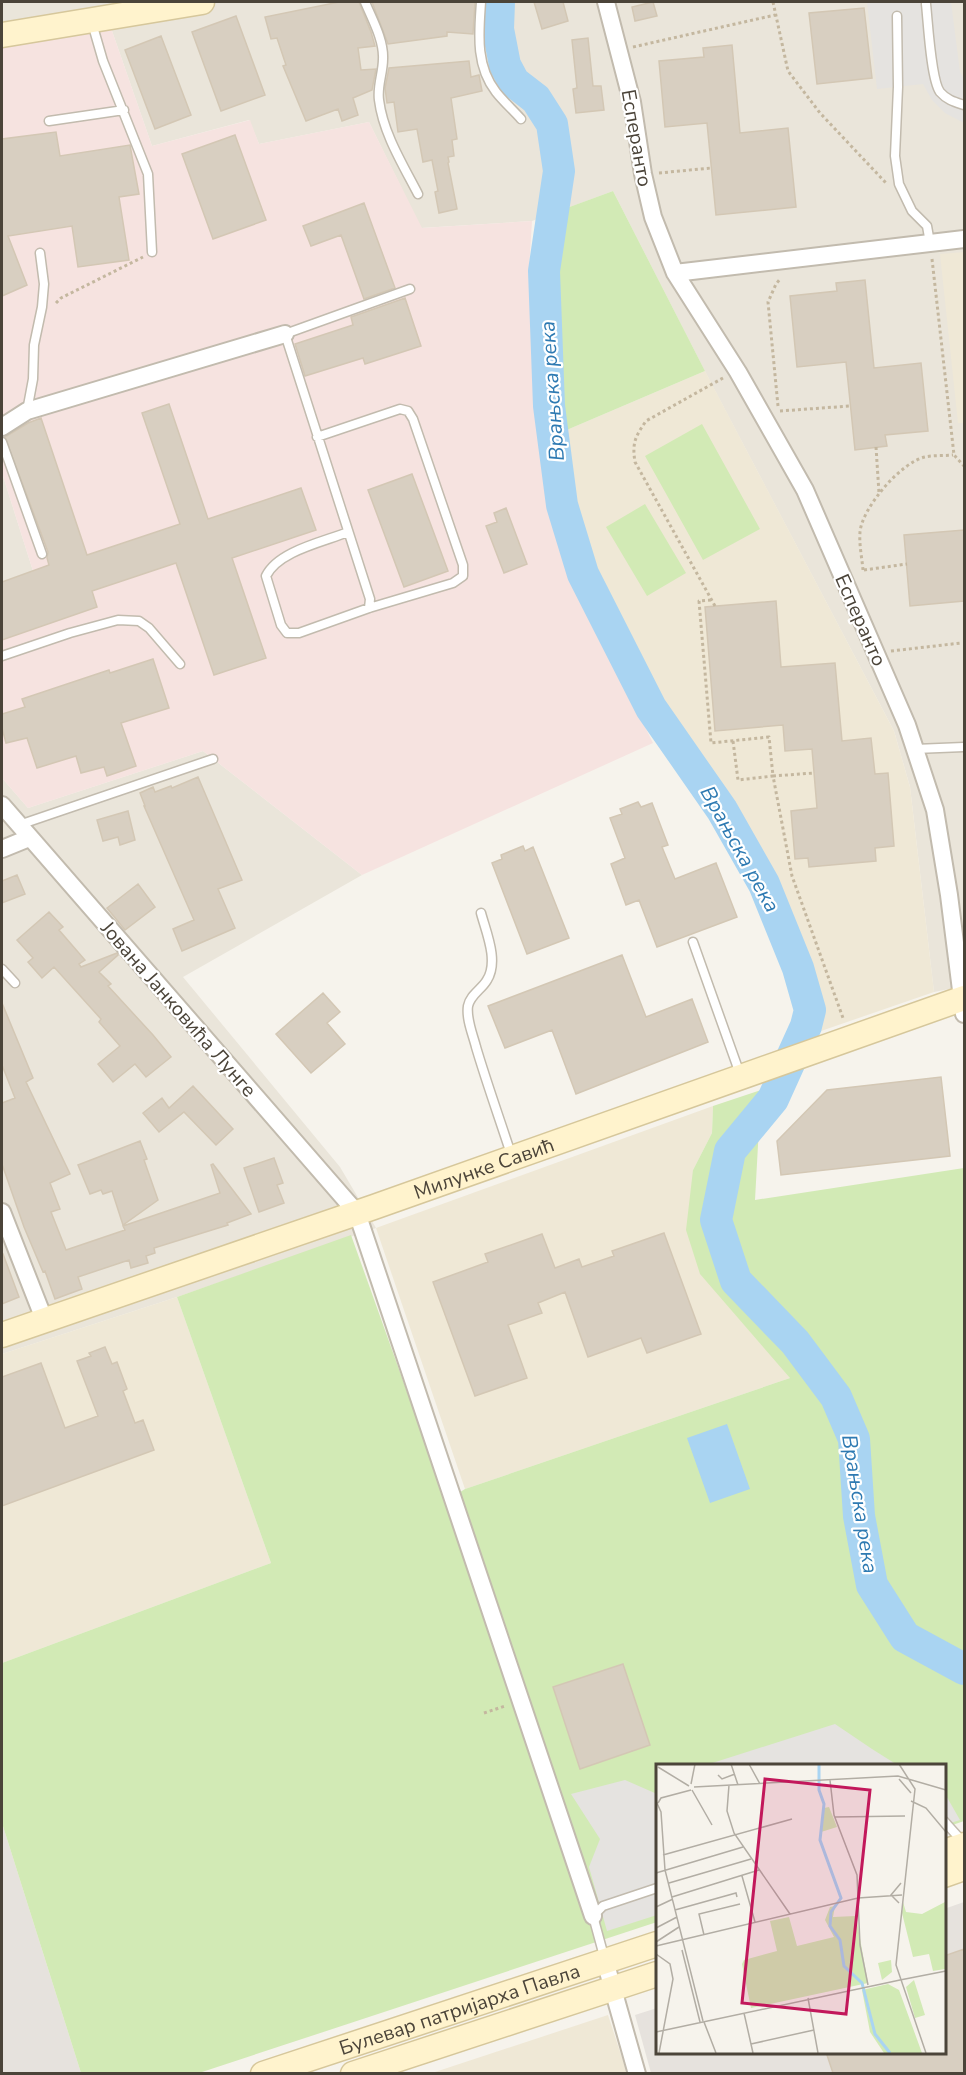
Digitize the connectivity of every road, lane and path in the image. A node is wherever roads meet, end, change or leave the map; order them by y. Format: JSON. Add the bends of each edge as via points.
{"nodes":[{"id":1,"x":202,"y":2,"type":"edge"},
{"id":2,"x":365,"y":2,"type":"edge"},
{"id":3,"x":481,"y":2,"type":"edge"},
{"id":4,"x":606,"y":2,"type":"edge"},
{"id":5,"x":773,"y":2,"type":"edge"},
{"id":6,"x":926,"y":4,"type":"dead end"},
{"id":7,"x":775,"y":15,"type":"junction"},
{"id":8,"x":897,"y":16,"type":"dead end"},
{"id":9,"x":91,"y":20,"type":"junction"},
{"id":10,"x":2,"y":35,"type":"edge"},
{"id":11,"x":620,"y":51,"type":"junction"},
{"id":12,"x":964,"y":105,"type":"edge"},
{"id":13,"x":124,"y":110,"type":"junction"},
{"id":14,"x":521,"y":119,"type":"dead end"},
{"id":15,"x":49,"y":121,"type":"dead end"},
{"id":16,"x":711,"y":168,"type":"dead end"},
{"id":17,"x":643,"y":174,"type":"junction"},
{"id":18,"x":889,"y":187,"type":"dead end"},
{"id":19,"x":418,"y":194,"type":"dead end"},
{"id":20,"x":964,"y":239,"type":"edge"},
{"id":21,"x":930,"y":243,"type":"junction"},
{"id":22,"x":152,"y":252,"type":"joint"},
{"id":23,"x":40,"y":253,"type":"dead end"},
{"id":24,"x":675,"y":273,"type":"junction"},
{"id":25,"x":783,"y":276,"type":"dead end"},
{"id":26,"x":410,"y":289,"type":"dead end"},
{"id":27,"x":39,"y":318,"type":"junction"},
{"id":28,"x":285,"y":334,"type":"junction"},
{"id":29,"x":738,"y":372,"type":"junction"},
{"id":30,"x":850,"y":406,"type":"dead end"},
{"id":31,"x":27,"y":411,"type":"junction"},
{"id":32,"x":2,"y":427,"type":"edge"},
{"id":33,"x":317,"y":437,"type":"junction"},
{"id":34,"x":2,"y":442,"type":"edge"},
{"id":35,"x":876,"y":447,"type":"dead end"},
{"id":36,"x":954,"y":455,"type":"junction"},
{"id":37,"x":964,"y":466,"type":"edge"},
{"id":38,"x":879,"y":495,"type":"junction"},
{"id":39,"x":348,"y":532,"type":"junction"},
{"id":40,"x":42,"y":554,"type":"dead end"},
{"id":41,"x":907,"y":564,"type":"dead end"},
{"id":42,"x":711,"y":600,"type":"junction"},
{"id":43,"x":715,"y":606,"type":"dead end"},
{"id":44,"x":369,"y":608,"type":"junction"},
{"id":45,"x":961,"y":642,"type":"dead end"},
{"id":46,"x":875,"y":653,"type":"junction"},
{"id":47,"x":2,"y":656,"type":"edge"},
{"id":48,"x":180,"y":664,"type":"dead end"},
{"id":49,"x":733,"y":741,"type":"junction"},
{"id":50,"x":964,"y":747,"type":"edge"},
{"id":51,"x":915,"y":749,"type":"junction"},
{"id":52,"x":213,"y":759,"type":"dead end"},
{"id":53,"x":814,"y":773,"type":"dead end"},
{"id":54,"x":773,"y":776,"type":"junction"},
{"id":55,"x":2,"y":805,"type":"edge"},
{"id":56,"x":24,"y":831,"type":"junction"},
{"id":57,"x":2,"y":849,"type":"edge"},
{"id":58,"x":481,"y":913,"type":"dead end"},
{"id":59,"x":693,"y":942,"type":"dead end"},
{"id":60,"x":2,"y":969,"type":"edge"},
{"id":61,"x":15,"y":983,"type":"dead end"},
{"id":62,"x":964,"y":1004,"type":"edge"},
{"id":63,"x":845,"y":1023,"type":"dead end"},
{"id":64,"x":751,"y":1072,"type":"junction"},
{"id":65,"x":512,"y":1157,"type":"junction"},
{"id":66,"x":2,"y":1212,"type":"edge"},
{"id":67,"x":357,"y":1213,"type":"junction"},
{"id":68,"x":44,"y":1319,"type":"junction"},
{"id":69,"x":2,"y":1335,"type":"edge"},
{"id":70,"x":521,"y":1700,"type":"junction"},
{"id":71,"x":484,"y":1713,"type":"dead end"},
{"id":72,"x":945,"y":1822,"type":"edge"},
{"id":73,"x":964,"y":1845,"type":"edge"},
{"id":74,"x":945,"y":1852,"type":"edge"},
{"id":75,"x":964,"y":1868,"type":"edge"},
{"id":76,"x":945,"y":1875,"type":"edge"},
{"id":77,"x":656,"y":1888,"type":"edge"},
{"id":78,"x":593,"y":1916,"type":"junction"},
{"id":79,"x":656,"y":1944,"type":"edge"},
{"id":80,"x":605,"y":1961,"type":"junction"},
{"id":81,"x":656,"y":1974,"type":"edge"},
{"id":82,"x":612,"y":1990,"type":"junction"},
{"id":83,"x":263,"y":2073,"type":"edge"},
{"id":84,"x":352,"y":2073,"type":"edge"},
{"id":85,"x":637,"y":2073,"type":"edge"}],
"edges":[{"from":1,"to":9,"type":"street"},
{"from":2,"to":19,"type":"lane","via":[[383,52],[379,85],[383,118]]},
{"from":3,"to":14,"type":"lane","via":[[478,39],[482,62],[495,91]]},
{"from":4,"to":11,"type":"street","name":"Есперанто"},
{"from":5,"to":7,"type":"path"},
{"from":6,"to":12,"type":"lane","via":[[939,91],[950,101]]},
{"from":7,"to":11,"type":"path"},
{"from":7,"to":18,"type":"path","via":[[788,71],[820,113]]},
{"from":8,"to":21,"type":"lane","via":[[895,156],[899,184],[912,211],[927,226]]},
{"from":9,"to":10,"type":"street"},
{"from":9,"to":13,"type":"lane"},
{"from":11,"to":17,"type":"street","name":"Есперанто"},
{"from":13,"to":15,"type":"lane"},
{"from":13,"to":22,"type":"lane","via":[[148,174]]},
{"from":16,"to":17,"type":"path"},
{"from":17,"to":24,"type":"street","name":"Есперанто","via":[[653,217]]},
{"from":20,"to":21,"type":"street"},
{"from":21,"to":24,"type":"street"},
{"from":21,"to":36,"type":"path"},
{"from":22,"to":27,"type":"path","via":[[62,298]]},
{"from":23,"to":27,"type":"lane","via":[[44,284]]},
{"from":24,"to":29,"type":"street","name":"Есперанто"},
{"from":25,"to":30,"type":"path","via":[[768,302],[778,411]]},
{"from":26,"to":28,"type":"lane"},
{"from":27,"to":31,"type":"lane"},
{"from":28,"to":31,"type":"street"},
{"from":28,"to":33,"type":"lane"},
{"from":29,"to":42,"type":"path","via":[[646,421],[633,446],[635,462]]},
{"from":29,"to":46,"type":"street","name":"Есперанто","via":[[805,490]]},
{"from":31,"to":32,"type":"street"},
{"from":33,"to":39,"type":"lane"},
{"from":33,"to":44,"type":"lane","via":[[400,409],[408,411],[463,565],[463,576],[453,583]]},
{"from":34,"to":40,"type":"lane"},
{"from":35,"to":38,"type":"path"},
{"from":36,"to":37,"type":"path"},
{"from":36,"to":38,"type":"path","via":[[923,457],[906,467]]},
{"from":38,"to":41,"type":"path","via":[[865,514],[860,532],[863,570]]},
{"from":39,"to":44,"type":"lane","via":[[370,599]]},
{"from":39,"to":44,"type":"lane","via":[[288,554],[271,566],[266,576],[287,633],[299,633]]},
{"from":42,"to":43,"type":"path"},
{"from":42,"to":49,"type":"path","via":[[699,601],[711,743]]},
{"from":45,"to":46,"type":"path"},
{"from":46,"to":51,"type":"street","name":"Есперанто"},
{"from":47,"to":48,"type":"lane","via":[[118,620],[139,621],[149,628]]},
{"from":49,"to":54,"type":"path","via":[[738,780]]},
{"from":49,"to":54,"type":"path","via":[[769,737]]},
{"from":50,"to":51,"type":"lane"},
{"from":51,"to":62,"type":"street","name":"Есперанто","via":[[935,810]]},
{"from":52,"to":56,"type":"lane"},
{"from":53,"to":54,"type":"path"},
{"from":54,"to":63,"type":"path","via":[[792,876]]},
{"from":55,"to":56,"type":"street","name":"Јована Јанковића Лунге"},
{"from":56,"to":57,"type":"street"},
{"from":56,"to":67,"type":"street","name":"Јована Јанковића Лунге"},
{"from":58,"to":65,"type":"lane","via":[[492,966],[488,980],[468,1006],[468,1016]]},
{"from":59,"to":64,"type":"lane"},
{"from":60,"to":61,"type":"lane"},
{"from":62,"to":64,"type":"street","name":"Милунке Савић"},
{"from":64,"to":65,"type":"street","name":"Милунке Савић"},
{"from":65,"to":67,"type":"street","name":"Милунке Савић"},
{"from":66,"to":68,"type":"street"},
{"from":67,"to":68,"type":"street","name":"Милунке Савић"},
{"from":67,"to":70,"type":"street"},
{"from":68,"to":69,"type":"street","name":"Милунке Савић"},
{"from":70,"to":71,"type":"path"},
{"from":70,"to":78,"type":"street"},
{"from":72,"to":73,"type":"lane"},
{"from":73,"to":74,"type":"street"},
{"from":75,"to":76,"type":"street"},
{"from":77,"to":78,"type":"lane","via":[[603,1906]]},
{"from":78,"to":80,"type":"lane"},
{"from":79,"to":80,"type":"street","name":"Булевар патријарха Павла"},
{"from":80,"to":82,"type":"street"},
{"from":80,"to":83,"type":"street","name":"Булевар патријарха Павла"},
{"from":81,"to":82,"type":"street","name":"Булевар патријарха Павла"},
{"from":82,"to":84,"type":"street","name":"Булевар патријарха Павла"},
{"from":82,"to":85,"type":"street"}]}
